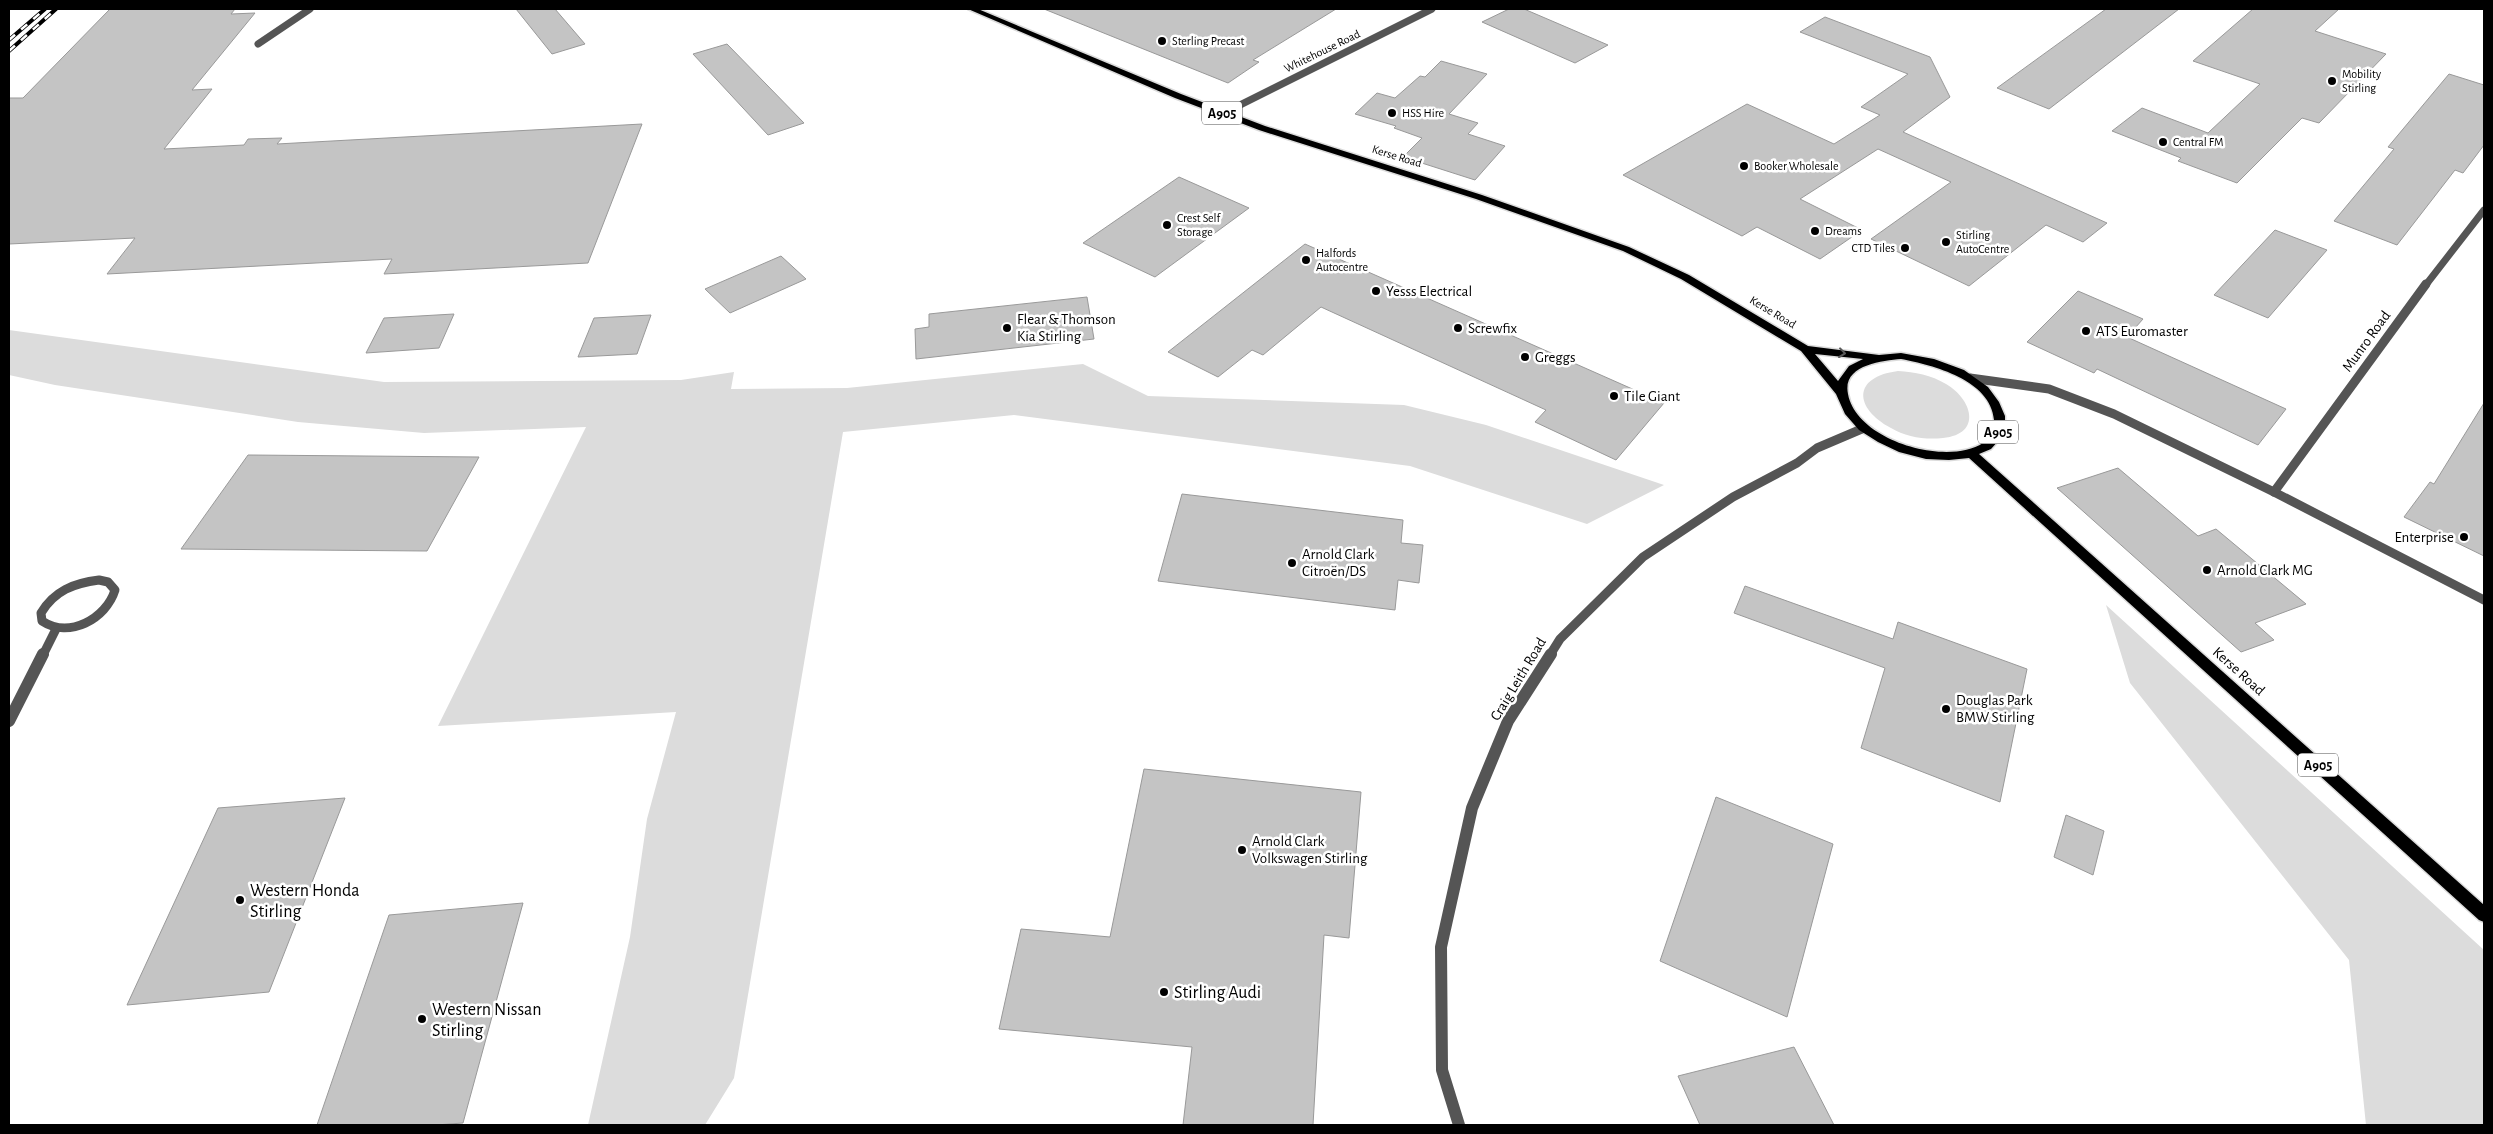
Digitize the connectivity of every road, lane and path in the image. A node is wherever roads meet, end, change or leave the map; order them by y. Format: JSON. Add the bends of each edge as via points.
{"nodes":[{"id":1,"x":310,"y":9,"type":"edge"},
{"id":2,"x":972,"y":9,"type":"edge"},
{"id":3,"x":1432,"y":9,"type":"edge"},
{"id":4,"x":258,"y":44,"type":"dead end"},
{"id":5,"x":1222,"y":114,"type":"junction"},
{"id":6,"x":2484,"y":210,"type":"edge"},
{"id":7,"x":1805,"y":349,"type":"junction"},
{"id":8,"x":1879,"y":358,"type":"junction"},
{"id":9,"x":1970,"y":378,"type":"junction"},
{"id":10,"x":1842,"y":393,"type":"junction"},
{"id":11,"x":1864,"y":428,"type":"junction"},
{"id":12,"x":1971,"y":453,"type":"junction"},
{"id":13,"x":2274,"y":492,"type":"junction"},
{"id":14,"x":2484,"y":600,"type":"edge"},
{"id":15,"x":56,"y":629,"type":"junction"},
{"id":16,"x":9,"y":721,"type":"edge"},
{"id":17,"x":2484,"y":915,"type":"edge"},
{"id":18,"x":1459,"y":1125,"type":"edge"}],
"edges":[{"from":1,"to":4,"type":"street"},
{"from":2,"to":5,"type":"main road","name":"Kerse Road","number":"A905"},
{"from":3,"to":5,"type":"street","name":"Whitehouse Road"},
{"from":5,"to":7,"type":"main road","name":"Kerse Road","number":"A905","via":[[1297,141],[1479,197],[1626,249],[1685,277]]},
{"from":6,"to":13,"type":"street","name":"Munro Road","via":[[2397,321]]},
{"from":7,"to":8,"type":"main road","name":"Kerse Road","number":"A905","one_way":true},
{"from":7,"to":10,"type":"main road","name":"Kerse Road","number":"A905"},
{"from":8,"to":9,"type":"main road","number":"A905","via":[[1925,359]]},
{"from":8,"to":10,"type":"main road","number":"A905","via":[[1863,362],[1851,370],[1844,380]]},
{"from":9,"to":12,"type":"main road","number":"A905","via":[[1991,398],[2000,421],[1998,434],[1987,446]]},
{"from":9,"to":13,"type":"street","via":[[2049,389],[2114,414]]},
{"from":10,"to":11,"type":"main road","number":"A905","via":[[1852,416]]},
{"from":11,"to":12,"type":"main road","number":"A905","via":[[1904,449],[1928,455]]},
{"from":11,"to":18,"type":"street","name":"Craig Leith Road","via":[[1817,448],[1797,463],[1733,497],[1643,557],[1560,639],[1508,722],[1472,808],[1441,947],[1442,1070]]},
{"from":12,"to":17,"type":"main road","name":"Kerse Road","number":"A905"},
{"from":13,"to":14,"type":"street"},
{"from":15,"to":15,"type":"street","via":[[42,621],[41,613],[53,596],[74,584],[87,581],[111,584],[114,598],[98,615],[73,627]]},
{"from":15,"to":16,"type":"street"}]}
